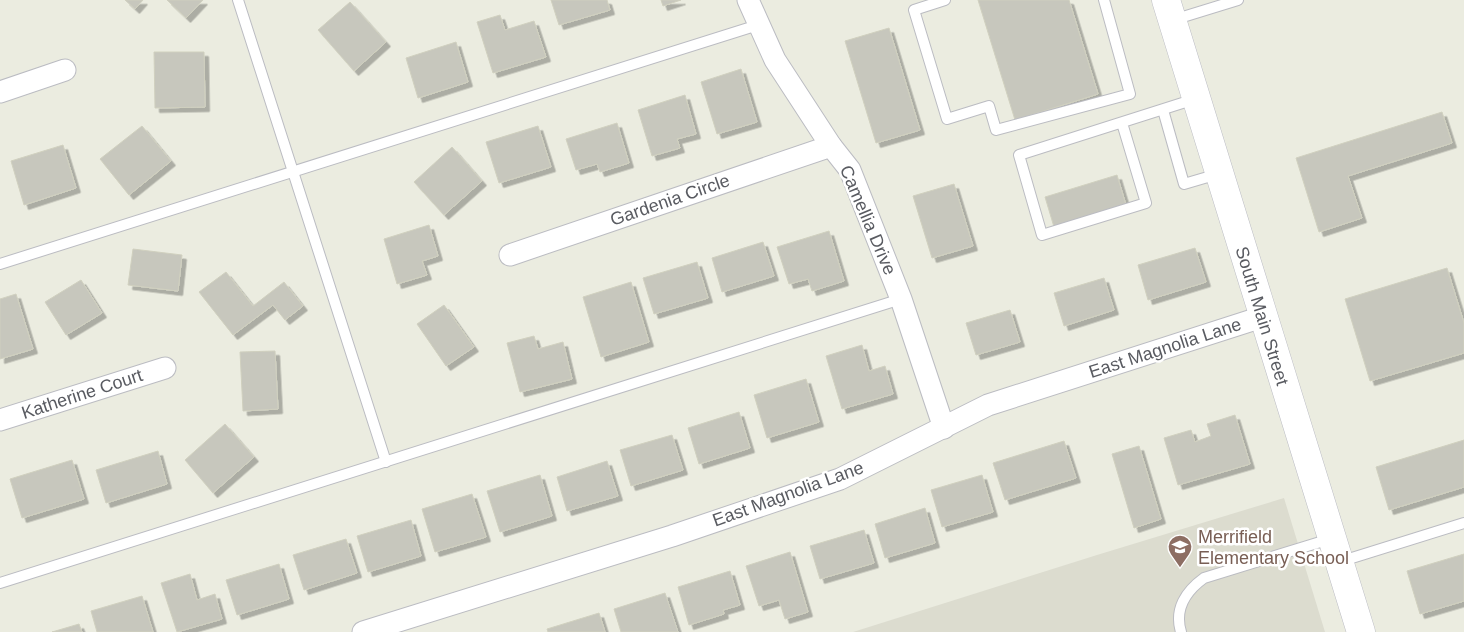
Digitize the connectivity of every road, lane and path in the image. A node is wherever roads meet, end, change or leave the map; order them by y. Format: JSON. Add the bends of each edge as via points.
{"nodes":[{"id":1,"x":238,"y":0,"type":"edge"},
{"id":2,"x":748,"y":0,"type":"edge"},
{"id":3,"x":945,"y":0,"type":"edge"},
{"id":4,"x":1104,"y":0,"type":"edge"},
{"id":5,"x":1238,"y":0,"type":"edge"},
{"id":6,"x":1169,"y":10,"type":"edge"},
{"id":7,"x":758,"y":25,"type":"junction"},
{"id":8,"x":65,"y":70,"type":"dead end"},
{"id":9,"x":0,"y":92,"type":"edge"},
{"id":10,"x":1196,"y":99,"type":"junction"},
{"id":11,"x":1163,"y":110,"type":"junction"},
{"id":12,"x":1122,"y":123,"type":"junction"},
{"id":13,"x":831,"y":146,"type":"junction"},
{"id":14,"x":292,"y":172,"type":"junction"},
{"id":15,"x":1218,"y":174,"type":"junction"},
{"id":16,"x":510,"y":255,"type":"dead end"},
{"id":17,"x":0,"y":264,"type":"edge"},
{"id":18,"x":901,"y":299,"type":"junction"},
{"id":19,"x":1262,"y":317,"type":"junction"},
{"id":20,"x":164,"y":368,"type":"dead end"},
{"id":21,"x":0,"y":420,"type":"edge"},
{"id":22,"x":944,"y":428,"type":"junction"},
{"id":23,"x":386,"y":462,"type":"junction"},
{"id":24,"x":1464,"y":524,"type":"edge"},
{"id":25,"x":1335,"y":550,"type":"junction"},
{"id":26,"x":0,"y":583,"type":"edge"},
{"id":27,"x":363,"y":632,"type":"edge"},
{"id":28,"x":1181,"y":632,"type":"edge"},
{"id":29,"x":1361,"y":632,"type":"edge"}],
"edges":[{"from":1,"to":14,"type":"lane"},
{"from":2,"to":7,"type":"street","name":"Camellia Drive"},
{"from":3,"to":4,"type":"lane","via":[[914,10],[947,119],[989,106],[996,130],[1130,94]]},
{"from":5,"to":6,"type":"lane"},
{"from":6,"to":10,"type":"main road","name":"South Main Street"},
{"from":7,"to":13,"type":"street","name":"Camellia Drive","via":[[774,60]]},
{"from":7,"to":14,"type":"lane"},
{"from":8,"to":9,"type":"street"},
{"from":10,"to":11,"type":"lane"},
{"from":10,"to":15,"type":"main road","name":"South Main Street"},
{"from":11,"to":12,"type":"lane"},
{"from":11,"to":15,"type":"lane","via":[[1184,184]]},
{"from":12,"to":12,"type":"lane","via":[[1018,155],[1042,235],[1146,203]]},
{"from":13,"to":16,"type":"street","name":"Gardenia Circle"},
{"from":13,"to":18,"type":"street","name":"Camellia Drive","via":[[850,170]]},
{"from":14,"to":17,"type":"lane"},
{"from":14,"to":23,"type":"lane"},
{"from":15,"to":19,"type":"main road","name":"South Main Street"},
{"from":18,"to":22,"type":"street","name":"Camellia Drive"},
{"from":18,"to":23,"type":"lane"},
{"from":19,"to":22,"type":"street","name":"East Magnolia Lane","via":[[988,405]]},
{"from":19,"to":25,"type":"main road","name":"South Main Street"},
{"from":20,"to":21,"type":"street","name":"Katherine Court"},
{"from":22,"to":27,"type":"street","name":"East Magnolia Lane","via":[[840,479],[672,536]]},
{"from":23,"to":26,"type":"lane"},
{"from":24,"to":25,"type":"lane"},
{"from":25,"to":28,"type":"lane","via":[[1204,578],[1194,585],[1182,603],[1178,622]]},
{"from":25,"to":29,"type":"main road","name":"South Main Street"}]}
